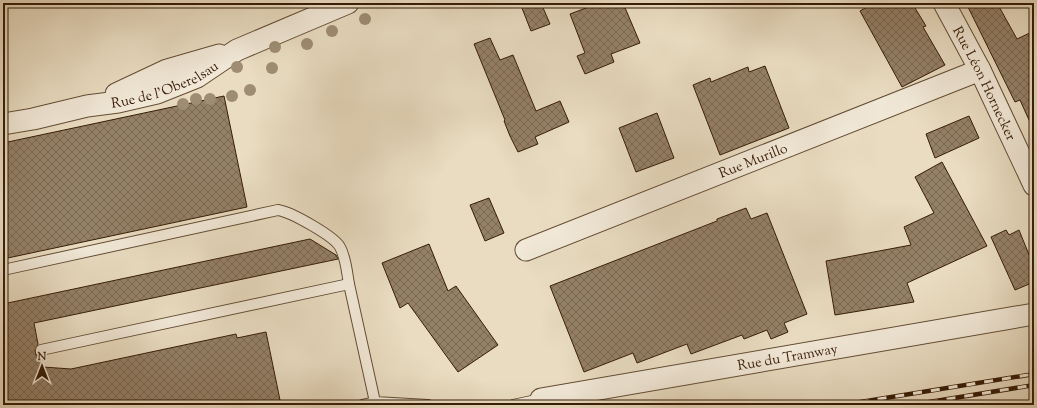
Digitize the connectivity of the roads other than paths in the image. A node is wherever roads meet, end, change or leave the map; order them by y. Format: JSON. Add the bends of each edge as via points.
{"nodes":[{"id":1,"x":348,"y":3,"type":"edge"},
{"id":2,"x":944,"y":3,"type":"edge"},
{"id":3,"x":980,"y":70,"type":"junction"},
{"id":4,"x":3,"y":124,"type":"edge"},
{"id":5,"x":1034,"y":186,"type":"edge"},
{"id":6,"x":526,"y":250,"type":"dead end"},
{"id":7,"x":3,"y":270,"type":"edge"},
{"id":8,"x":349,"y":284,"type":"junction"},
{"id":9,"x":1034,"y":314,"type":"edge"},
{"id":10,"x":41,"y":350,"type":"dead end"},
{"id":11,"x":541,"y":399,"type":"joint"},
{"id":12,"x":375,"y":402,"type":"junction"},
{"id":13,"x":362,"y":405,"type":"edge"},
{"id":14,"x":428,"y":405,"type":"edge"},
{"id":15,"x":513,"y":405,"type":"edge"}],
"edges":[{"from":1,"to":4,"type":"street","name":"Rue de l'Oberelsau","via":[[237,50],[167,70],[87,106]]},
{"from":2,"to":3,"type":"street","name":"Rue Léon Hornecker"},
{"from":3,"to":5,"type":"street","name":"Rue Léon Hornecker"},
{"from":3,"to":6,"type":"street","name":"Rue Murillo"},
{"from":7,"to":8,"type":"lane","via":[[278,210],[293,215],[337,244],[342,253]]},
{"from":8,"to":10,"type":"lane"},
{"from":8,"to":12,"type":"lane"},
{"from":9,"to":11,"type":"street","name":"Rue du Tramway"},
{"from":11,"to":15,"type":"lane"},
{"from":12,"to":13,"type":"lane"},
{"from":12,"to":14,"type":"lane"}]}
